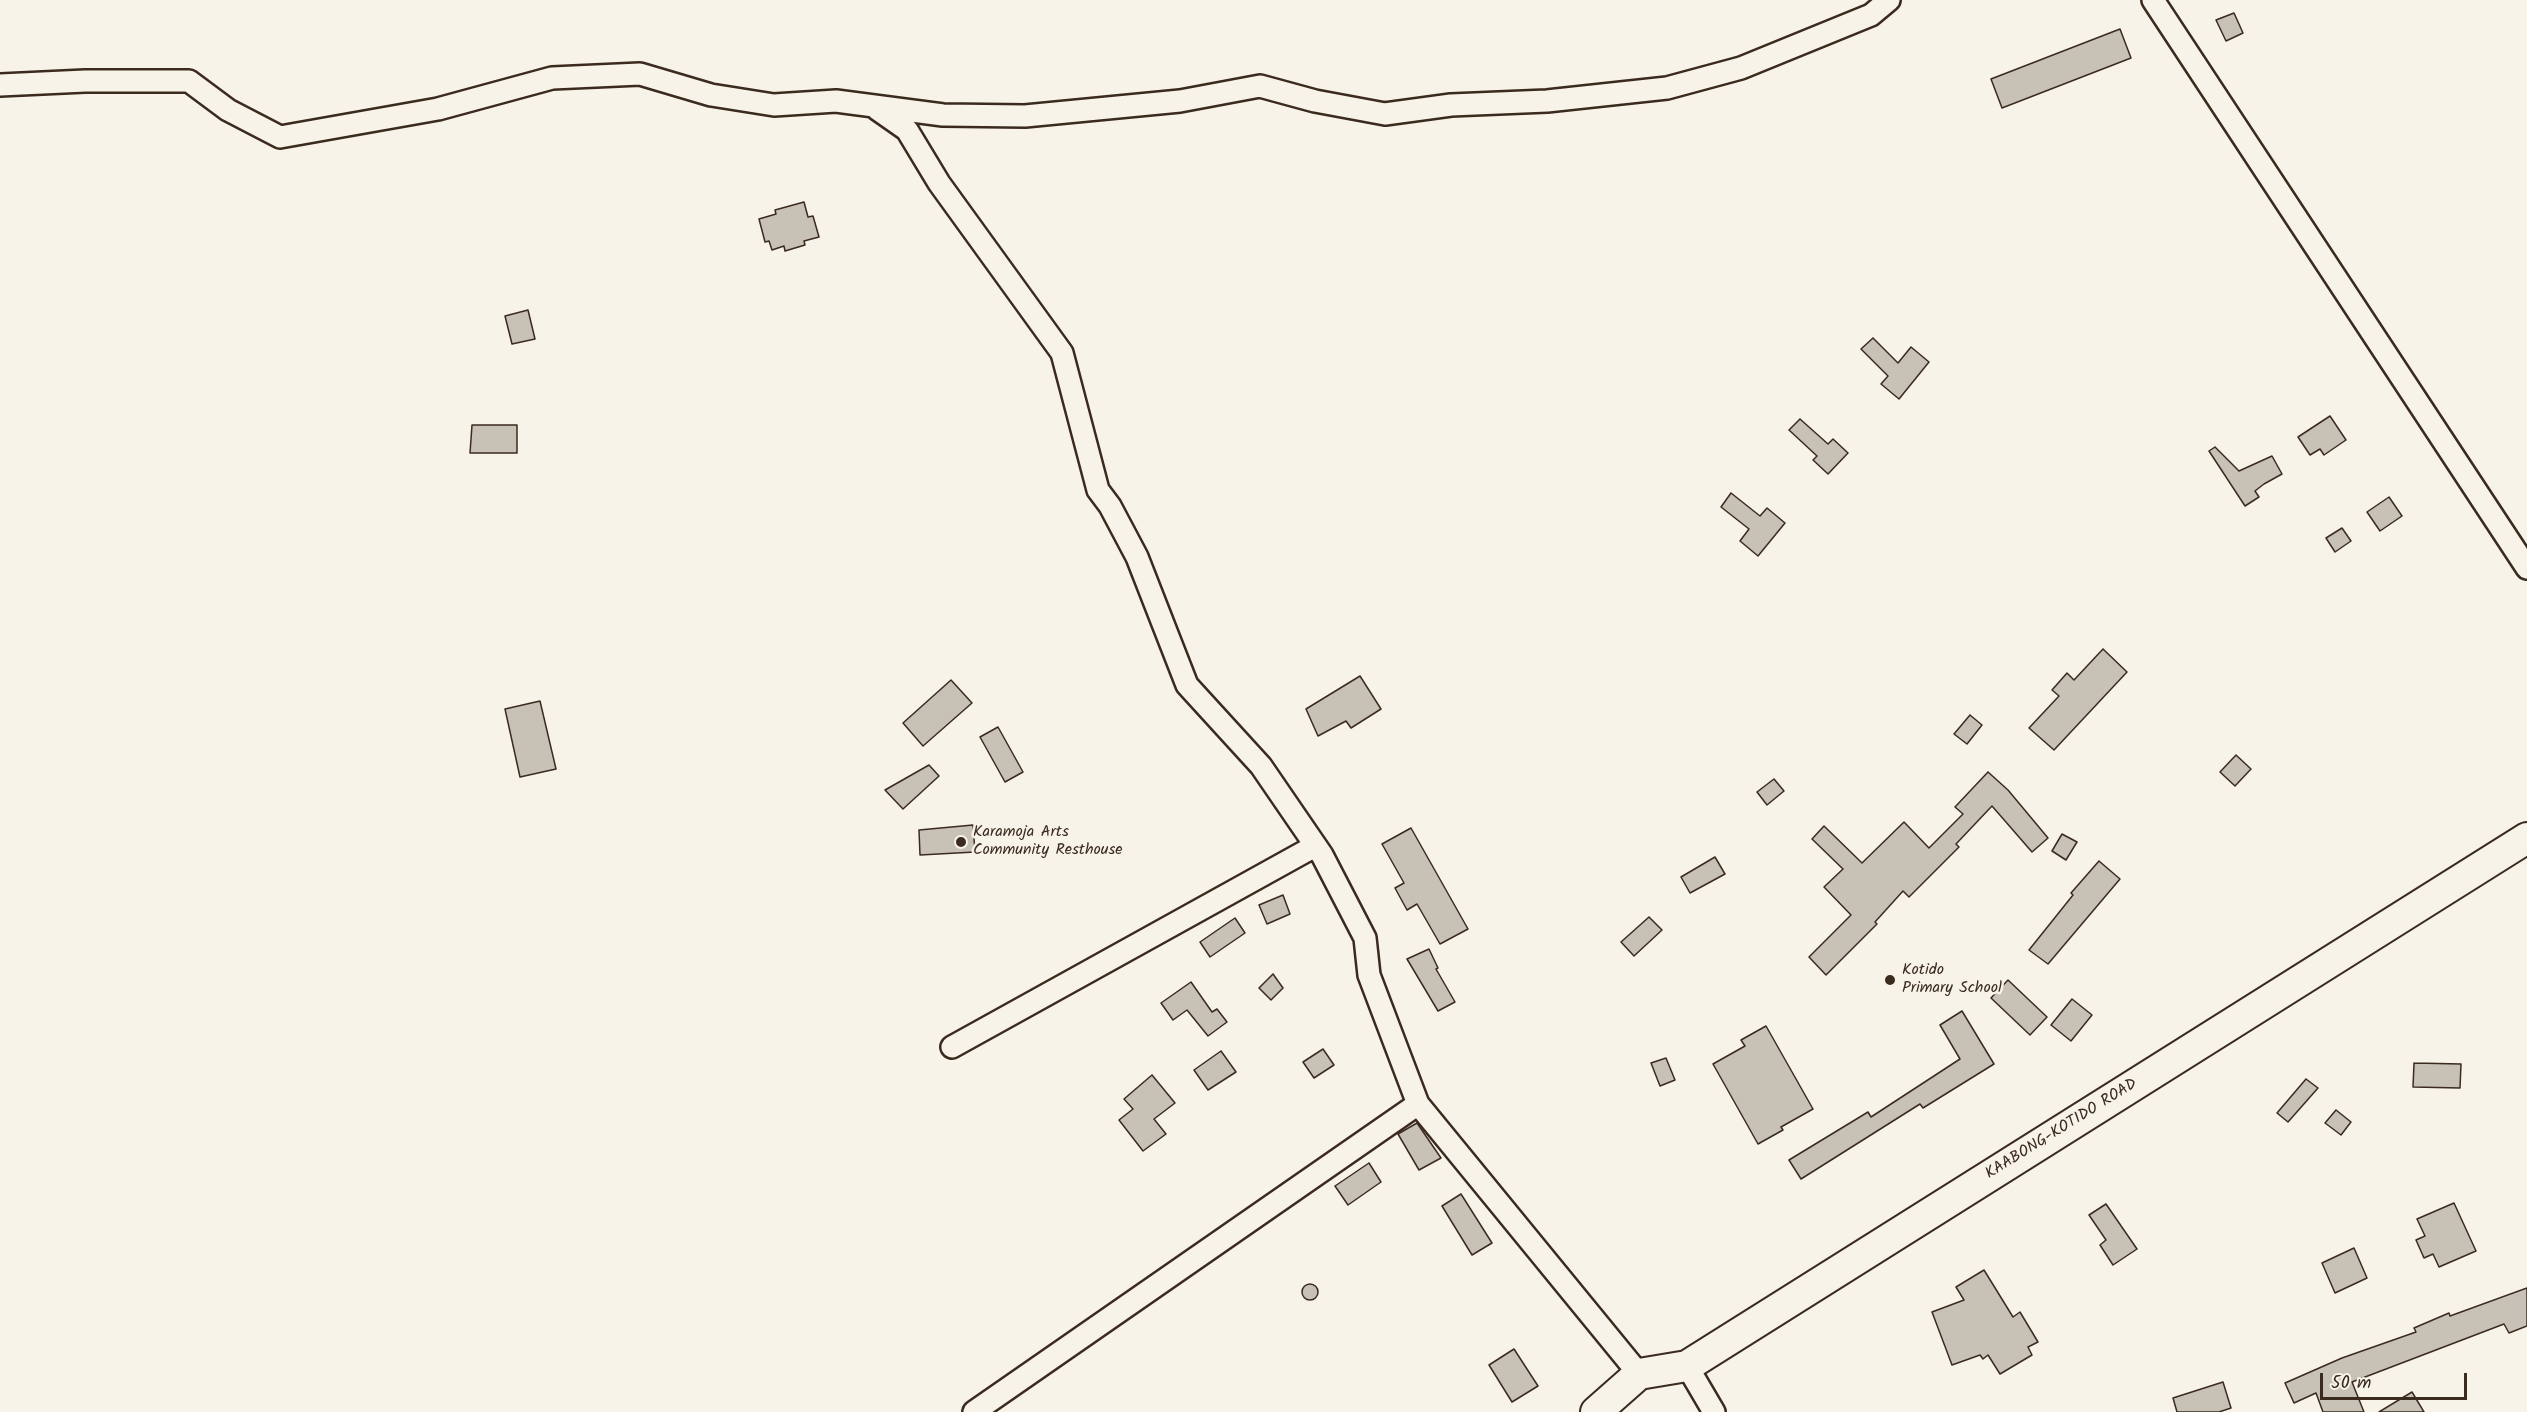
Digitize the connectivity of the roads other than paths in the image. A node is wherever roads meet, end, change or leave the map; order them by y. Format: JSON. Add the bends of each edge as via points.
{"nodes":[{"id":1,"x":1889,"y":0,"type":"edge"},
{"id":2,"x":2153,"y":0,"type":"edge"},
{"id":3,"x":0,"y":85,"type":"edge"},
{"id":4,"x":872,"y":106,"type":"junction"},
{"id":5,"x":2527,"y":568,"type":"edge"},
{"id":6,"x":2527,"y":838,"type":"edge"},
{"id":7,"x":1315,"y":846,"type":"junction"},
{"id":8,"x":952,"y":1047,"type":"dead end"},
{"id":9,"x":1418,"y":1104,"type":"junction"},
{"id":10,"x":1687,"y":1366,"type":"junction"},
{"id":11,"x":1638,"y":1374,"type":"junction"},
{"id":12,"x":974,"y":1412,"type":"edge"},
{"id":13,"x":1596,"y":1412,"type":"edge"},
{"id":14,"x":1714,"y":1412,"type":"edge"}],
"edges":[{"from":1,"to":4,"type":"street","via":[[1871,15],[1741,68],[1667,88],[1547,101],[1451,105],[1385,114],[1260,86],[1180,101],[1025,116],[943,115]]},
{"from":2,"to":5,"type":"street"},
{"from":3,"to":4,"type":"street","via":[[189,81],[228,110],[280,137],[438,109],[552,78],[640,74],[711,95],[774,105],[836,101]]},
{"from":4,"to":7,"type":"street","via":[[907,130],[939,183],[1062,352],[1098,490],[1137,557],[1187,685],[1261,766]]},
{"from":6,"to":10,"type":"main road","name":"KAABONG-KOTIDO ROAD"},
{"from":7,"to":8,"type":"street"},
{"from":7,"to":9,"type":"street","via":[[1365,938],[1369,975]]},
{"from":9,"to":11,"type":"street"},
{"from":9,"to":12,"type":"street"},
{"from":10,"to":11,"type":"main road","name":"KAABONG-KOTIDO ROAD"},
{"from":10,"to":14,"type":"street"},
{"from":11,"to":13,"type":"main road"}]}
